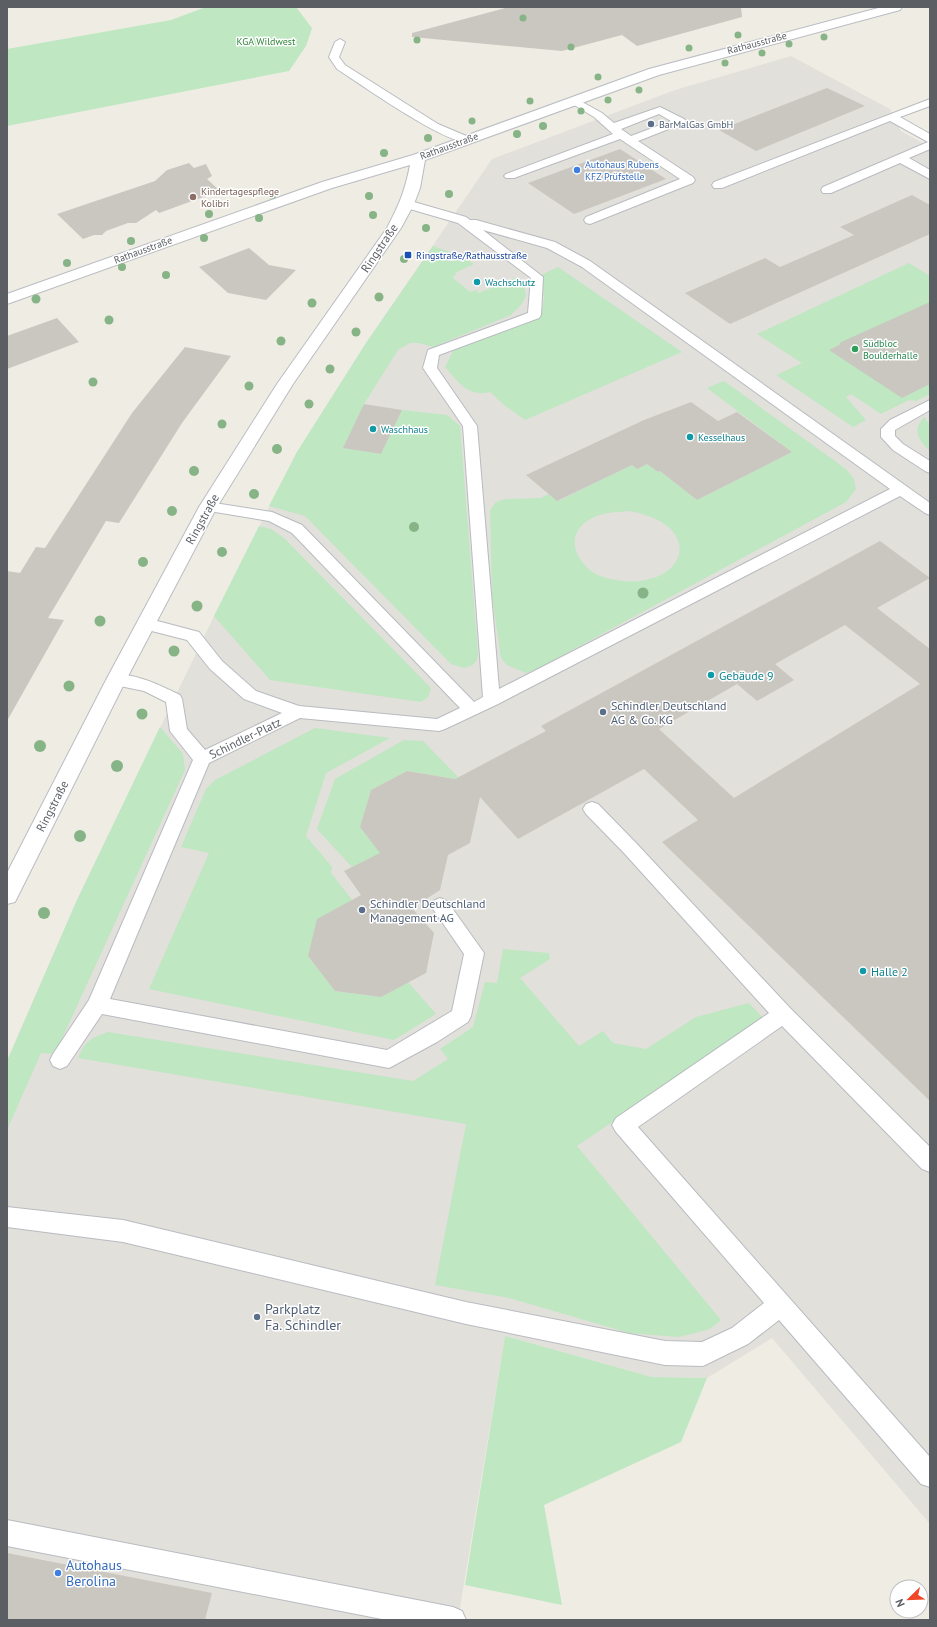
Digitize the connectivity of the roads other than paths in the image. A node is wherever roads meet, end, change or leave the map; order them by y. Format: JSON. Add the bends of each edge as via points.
{"nodes":[{"id":1,"x":896,"y":7,"type":"edge"},
{"id":2,"x":340,"y":42,"type":"dead end"},
{"id":3,"x":575,"y":101,"type":"junction"},
{"id":4,"x":930,"y":102,"type":"edge"},
{"id":5,"x":890,"y":117,"type":"junction"},
{"id":6,"x":621,"y":134,"type":"junction"},
{"id":7,"x":930,"y":139,"type":"edge"},
{"id":8,"x":468,"y":140,"type":"junction"},
{"id":9,"x":930,"y":145,"type":"edge"},
{"id":10,"x":418,"y":158,"type":"junction"},
{"id":11,"x":900,"y":158,"type":"junction"},
{"id":12,"x":930,"y":175,"type":"edge"},
{"id":13,"x":510,"y":176,"type":"dead end"},
{"id":14,"x":718,"y":184,"type":"dead end"},
{"id":15,"x":827,"y":190,"type":"dead end"},
{"id":16,"x":407,"y":204,"type":"junction"},
{"id":17,"x":462,"y":220,"type":"junction"},
{"id":18,"x":590,"y":220,"type":"dead end"},
{"id":19,"x":7,"y":299,"type":"edge"},
{"id":20,"x":930,"y":404,"type":"edge"},
{"id":21,"x":930,"y":468,"type":"edge"},
{"id":22,"x":901,"y":489,"type":"junction"},
{"id":23,"x":208,"y":507,"type":"junction"},
{"id":24,"x":930,"y":510,"type":"edge"},
{"id":25,"x":146,"y":624,"type":"junction"},
{"id":26,"x":116,"y":680,"type":"junction"},
{"id":27,"x":492,"y":700,"type":"junction"},
{"id":28,"x":472,"y":710,"type":"junction"},
{"id":29,"x":298,"y":712,"type":"junction"},
{"id":30,"x":202,"y":759,"type":"junction"},
{"id":31,"x":592,"y":810,"type":"dead end"},
{"id":32,"x":7,"y":895,"type":"edge"},
{"id":33,"x":440,"y":906,"type":"dead end"},
{"id":34,"x":96,"y":1005,"type":"junction"},
{"id":35,"x":782,"y":1014,"type":"junction"},
{"id":36,"x":60,"y":1060,"type":"dead end"},
{"id":37,"x":930,"y":1162,"type":"edge"},
{"id":38,"x":7,"y":1217,"type":"edge"},
{"id":39,"x":780,"y":1304,"type":"junction"},
{"id":40,"x":930,"y":1475,"type":"edge"},
{"id":41,"x":7,"y":1533,"type":"edge"},
{"id":42,"x":440,"y":1619,"type":"edge"}],
"edges":[{"from":1,"to":3,"type":"main road","name":"Rathausstraße","via":[[701,58]]},
{"from":2,"to":8,"type":"lane","via":[[334,57],[340,67],[434,126]]},
{"from":3,"to":6,"type":"lane","via":[[598,115]]},
{"from":3,"to":8,"type":"main road","name":"Rathausstraße"},
{"from":4,"to":5,"type":"lane"},
{"from":5,"to":7,"type":"lane"},
{"from":5,"to":14,"type":"lane"},
{"from":6,"to":13,"type":"lane"},
{"from":6,"to":18,"type":"lane","via":[[689,180]]},
{"from":8,"to":10,"type":"main road","name":"Rathausstraße"},
{"from":9,"to":11,"type":"lane"},
{"from":10,"to":16,"type":"main road","name":"Ringstraße","via":[[413,188]]},
{"from":10,"to":19,"type":"main road","name":"Rathausstraße","via":[[327,185]]},
{"from":11,"to":12,"type":"lane"},
{"from":11,"to":15,"type":"lane"},
{"from":16,"to":17,"type":"lane"},
{"from":16,"to":23,"type":"main road","name":"Ringstraße","via":[[394,228],[285,384]]},
{"from":17,"to":22,"type":"lane","via":[[552,245],[586,264]]},
{"from":17,"to":27,"type":"lane","via":[[537,277],[534,314],[434,353],[430,368],[470,426]]},
{"from":20,"to":21,"type":"lane","via":[[888,429],[888,437],[898,447]]},
{"from":22,"to":24,"type":"lane"},
{"from":22,"to":27,"type":"lane","name":"Schindler-Platz"},
{"from":23,"to":25,"type":"main road","name":"Ringstraße"},
{"from":23,"to":28,"type":"lane","via":[[272,517],[297,529]]},
{"from":25,"to":26,"type":"main road","name":"Ringstraße"},
{"from":25,"to":29,"type":"lane","name":"Schindler-Platz","via":[[192,636],[216,665],[250,695]]},
{"from":26,"to":30,"type":"lane","name":"Schindler-Platz","via":[[148,686],[174,699],[179,731]]},
{"from":26,"to":32,"type":"main road","name":"Ringstraße"},
{"from":27,"to":28,"type":"lane","name":"Schindler-Platz"},
{"from":28,"to":29,"type":"lane","name":"Schindler-Platz","via":[[439,725]]},
{"from":29,"to":30,"type":"lane","name":"Schindler-Platz"},
{"from":30,"to":34,"type":"lane"},
{"from":31,"to":35,"type":"lane"},
{"from":33,"to":34,"type":"lane","via":[[474,953],[461,1016],[389,1059]]},
{"from":34,"to":36,"type":"lane"},
{"from":35,"to":37,"type":"lane"},
{"from":35,"to":39,"type":"lane","via":[[623,1125]]},
{"from":38,"to":39,"type":"lane","via":[[123,1231],[466,1313],[665,1353],[703,1354],[740,1336]]},
{"from":39,"to":40,"type":"lane"},
{"from":41,"to":42,"type":"lane"}]}
